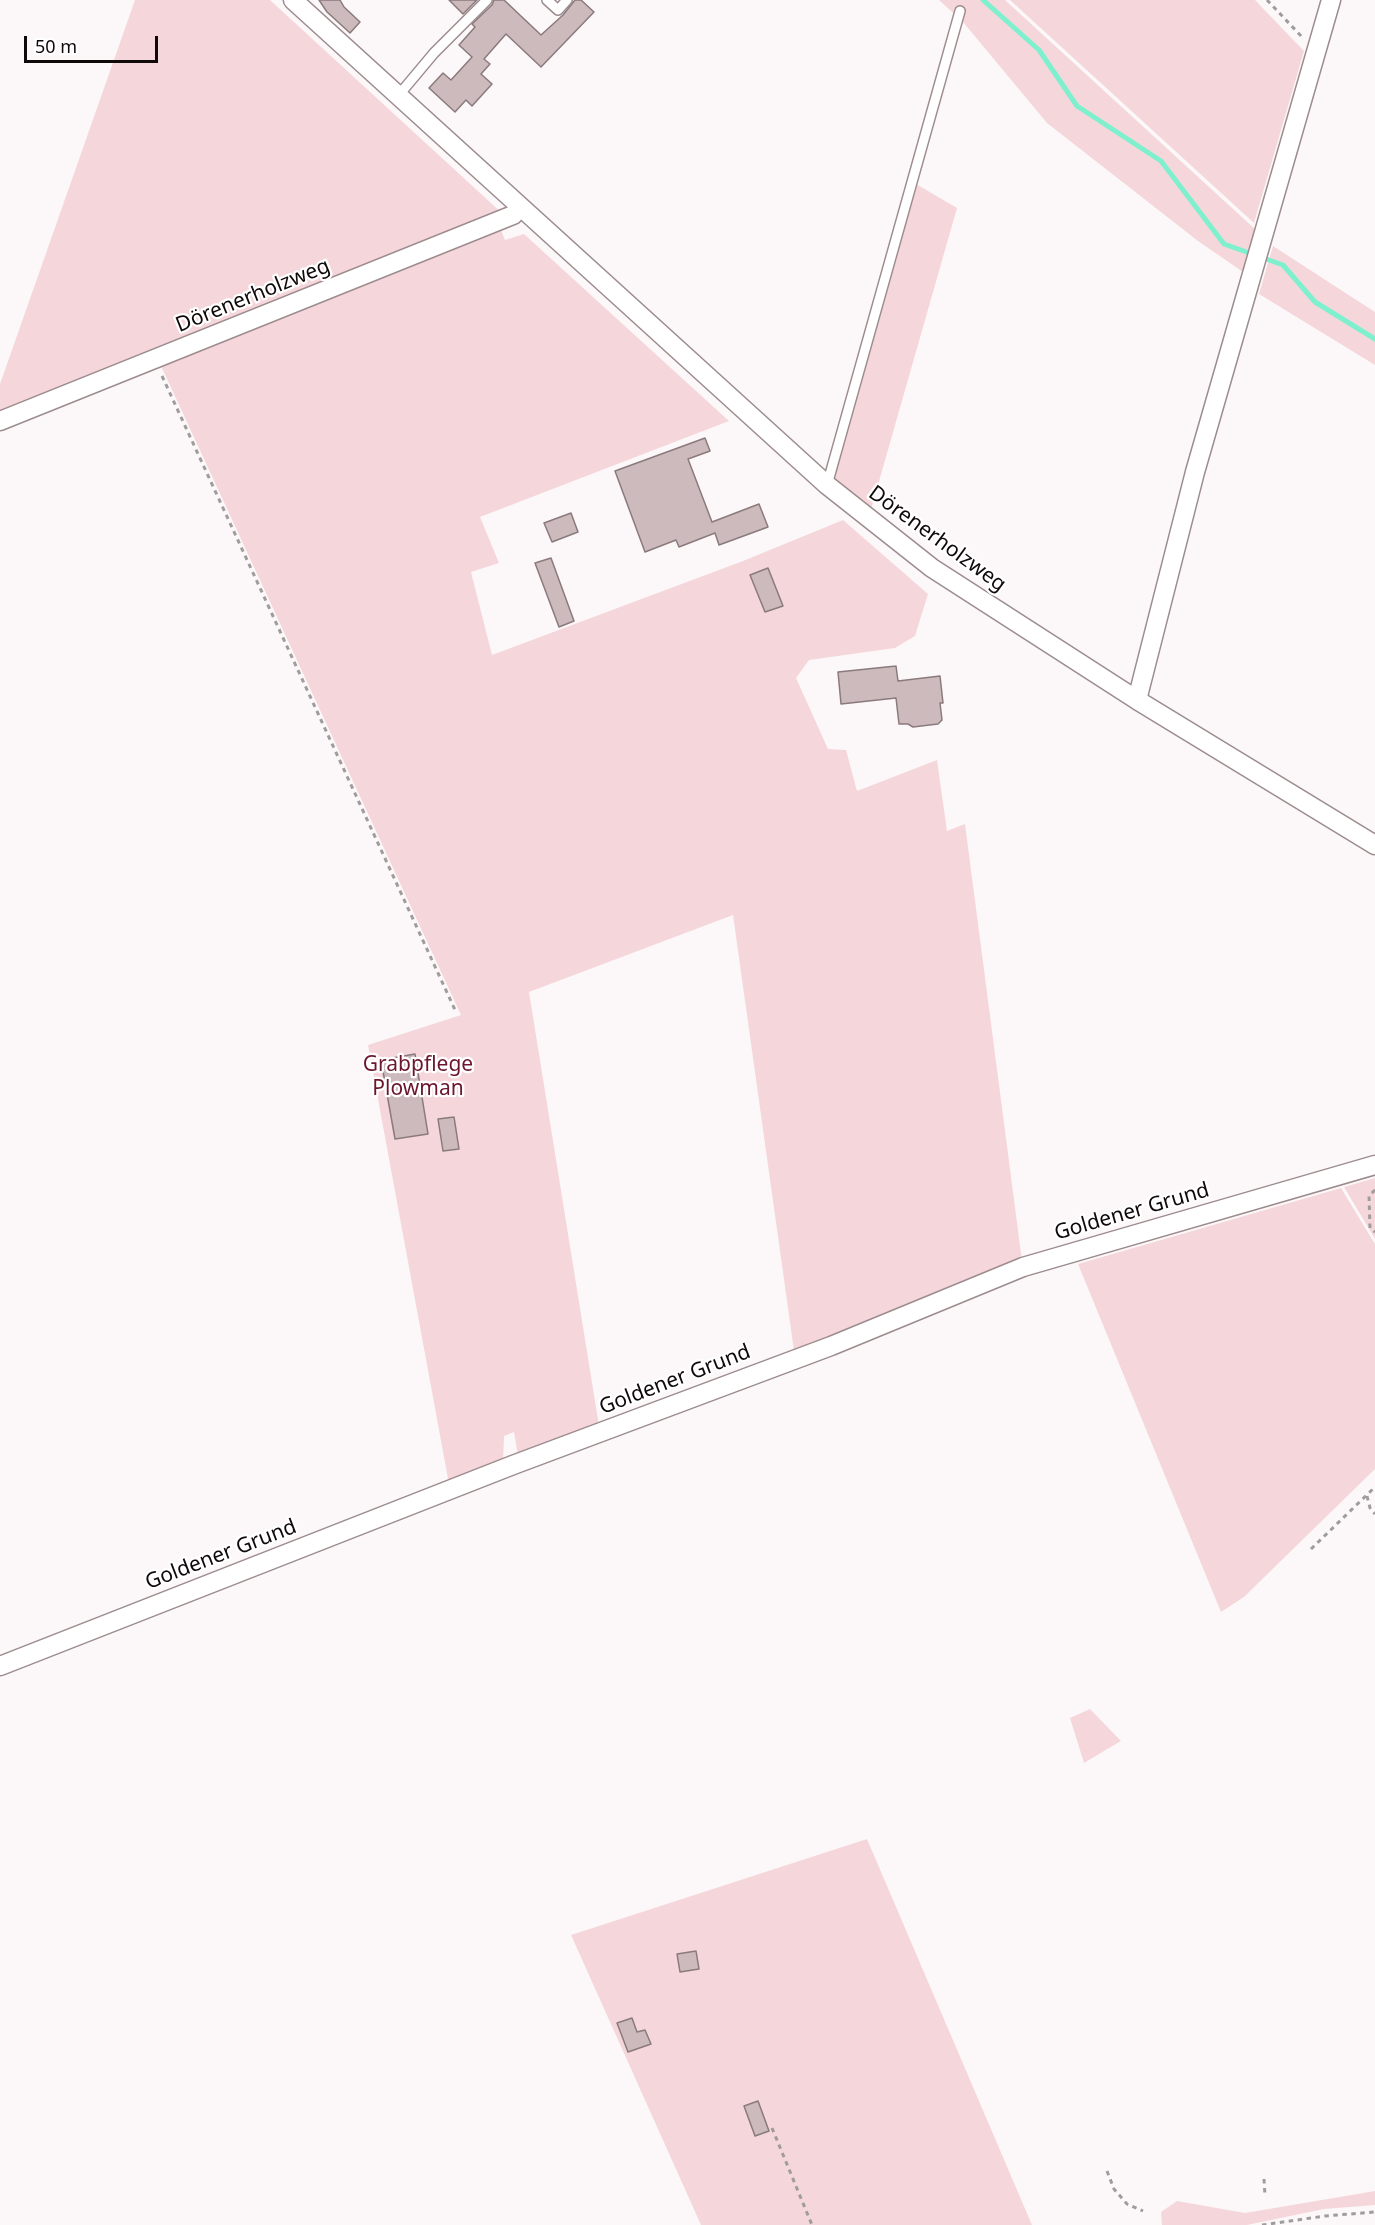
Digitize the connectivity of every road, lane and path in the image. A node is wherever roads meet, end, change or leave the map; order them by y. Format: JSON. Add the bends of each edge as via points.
{"nodes":[{"id":1,"x":292,"y":0,"type":"edge"},
{"id":2,"x":487,"y":0,"type":"edge"},
{"id":3,"x":547,"y":0,"type":"edge"},
{"id":4,"x":567,"y":0,"type":"edge"},
{"id":5,"x":1267,"y":0,"type":"edge"},
{"id":6,"x":1331,"y":0,"type":"edge"},
{"id":7,"x":960,"y":11,"type":"dead end"},
{"id":8,"x":1316,"y":52,"type":"junction"},
{"id":9,"x":398,"y":96,"type":"junction"},
{"id":10,"x":520,"y":207,"type":"junction"},
{"id":11,"x":155,"y":361,"type":"junction"},
{"id":12,"x":0,"y":421,"type":"edge"},
{"id":13,"x":827,"y":485,"type":"junction"},
{"id":14,"x":1137,"y":700,"type":"junction"},
{"id":15,"x":1375,"y":844,"type":"edge"},
{"id":16,"x":456,"y":1012,"type":"dead end"},
{"id":17,"x":1375,"y":1165,"type":"edge"},
{"id":18,"x":1375,"y":1190,"type":"edge"},
{"id":19,"x":1375,"y":1232,"type":"edge"},
{"id":20,"x":1375,"y":1486,"type":"edge"},
{"id":21,"x":1367,"y":1496,"type":"junction"},
{"id":22,"x":1375,"y":1514,"type":"edge"},
{"id":23,"x":1311,"y":1549,"type":"dead end"},
{"id":24,"x":0,"y":1666,"type":"edge"},
{"id":25,"x":772,"y":2128,"type":"dead end"},
{"id":26,"x":1107,"y":2171,"type":"dead end"},
{"id":27,"x":1264,"y":2179,"type":"dead end"},
{"id":28,"x":1265,"y":2196,"type":"dead end"},
{"id":29,"x":1143,"y":2211,"type":"dead end"},
{"id":30,"x":1375,"y":2212,"type":"edge"},
{"id":31,"x":812,"y":2225,"type":"edge"},
{"id":32,"x":1262,"y":2225,"type":"edge"}],
"edges":[{"from":1,"to":9,"type":"street","name":"Dörenerholzweg"},
{"from":2,"to":9,"type":"lane"},
{"from":3,"to":4,"type":"lane","via":[[558,10]]},
{"from":5,"to":8,"type":"path"},
{"from":6,"to":8,"type":"street"},
{"from":7,"to":13,"type":"lane"},
{"from":8,"to":14,"type":"street","via":[[1195,472]]},
{"from":9,"to":10,"type":"street","name":"Dörenerholzweg"},
{"from":10,"to":11,"type":"street","name":"Dörenerholzweg","via":[[513,215]]},
{"from":10,"to":13,"type":"street","name":"Dörenerholzweg"},
{"from":11,"to":12,"type":"street","name":"Dörenerholzweg"},
{"from":11,"to":16,"type":"path"},
{"from":13,"to":14,"type":"street","name":"Dörenerholzweg","via":[[932,568]]},
{"from":14,"to":15,"type":"street","name":"Dörenerholzweg"},
{"from":17,"to":24,"type":"street","name":"Goldener Grund","via":[[1023,1267],[831,1346],[513,1465]]},
{"from":18,"to":19,"type":"path","via":[[1369,1196],[1370,1228]]},
{"from":20,"to":21,"type":"path"},
{"from":21,"to":22,"type":"path"},
{"from":21,"to":23,"type":"path"},
{"from":25,"to":31,"type":"path"},
{"from":26,"to":29,"type":"path","via":[[1114,2189],[1127,2204]]},
{"from":27,"to":28,"type":"path"},
{"from":30,"to":32,"type":"path"}]}
